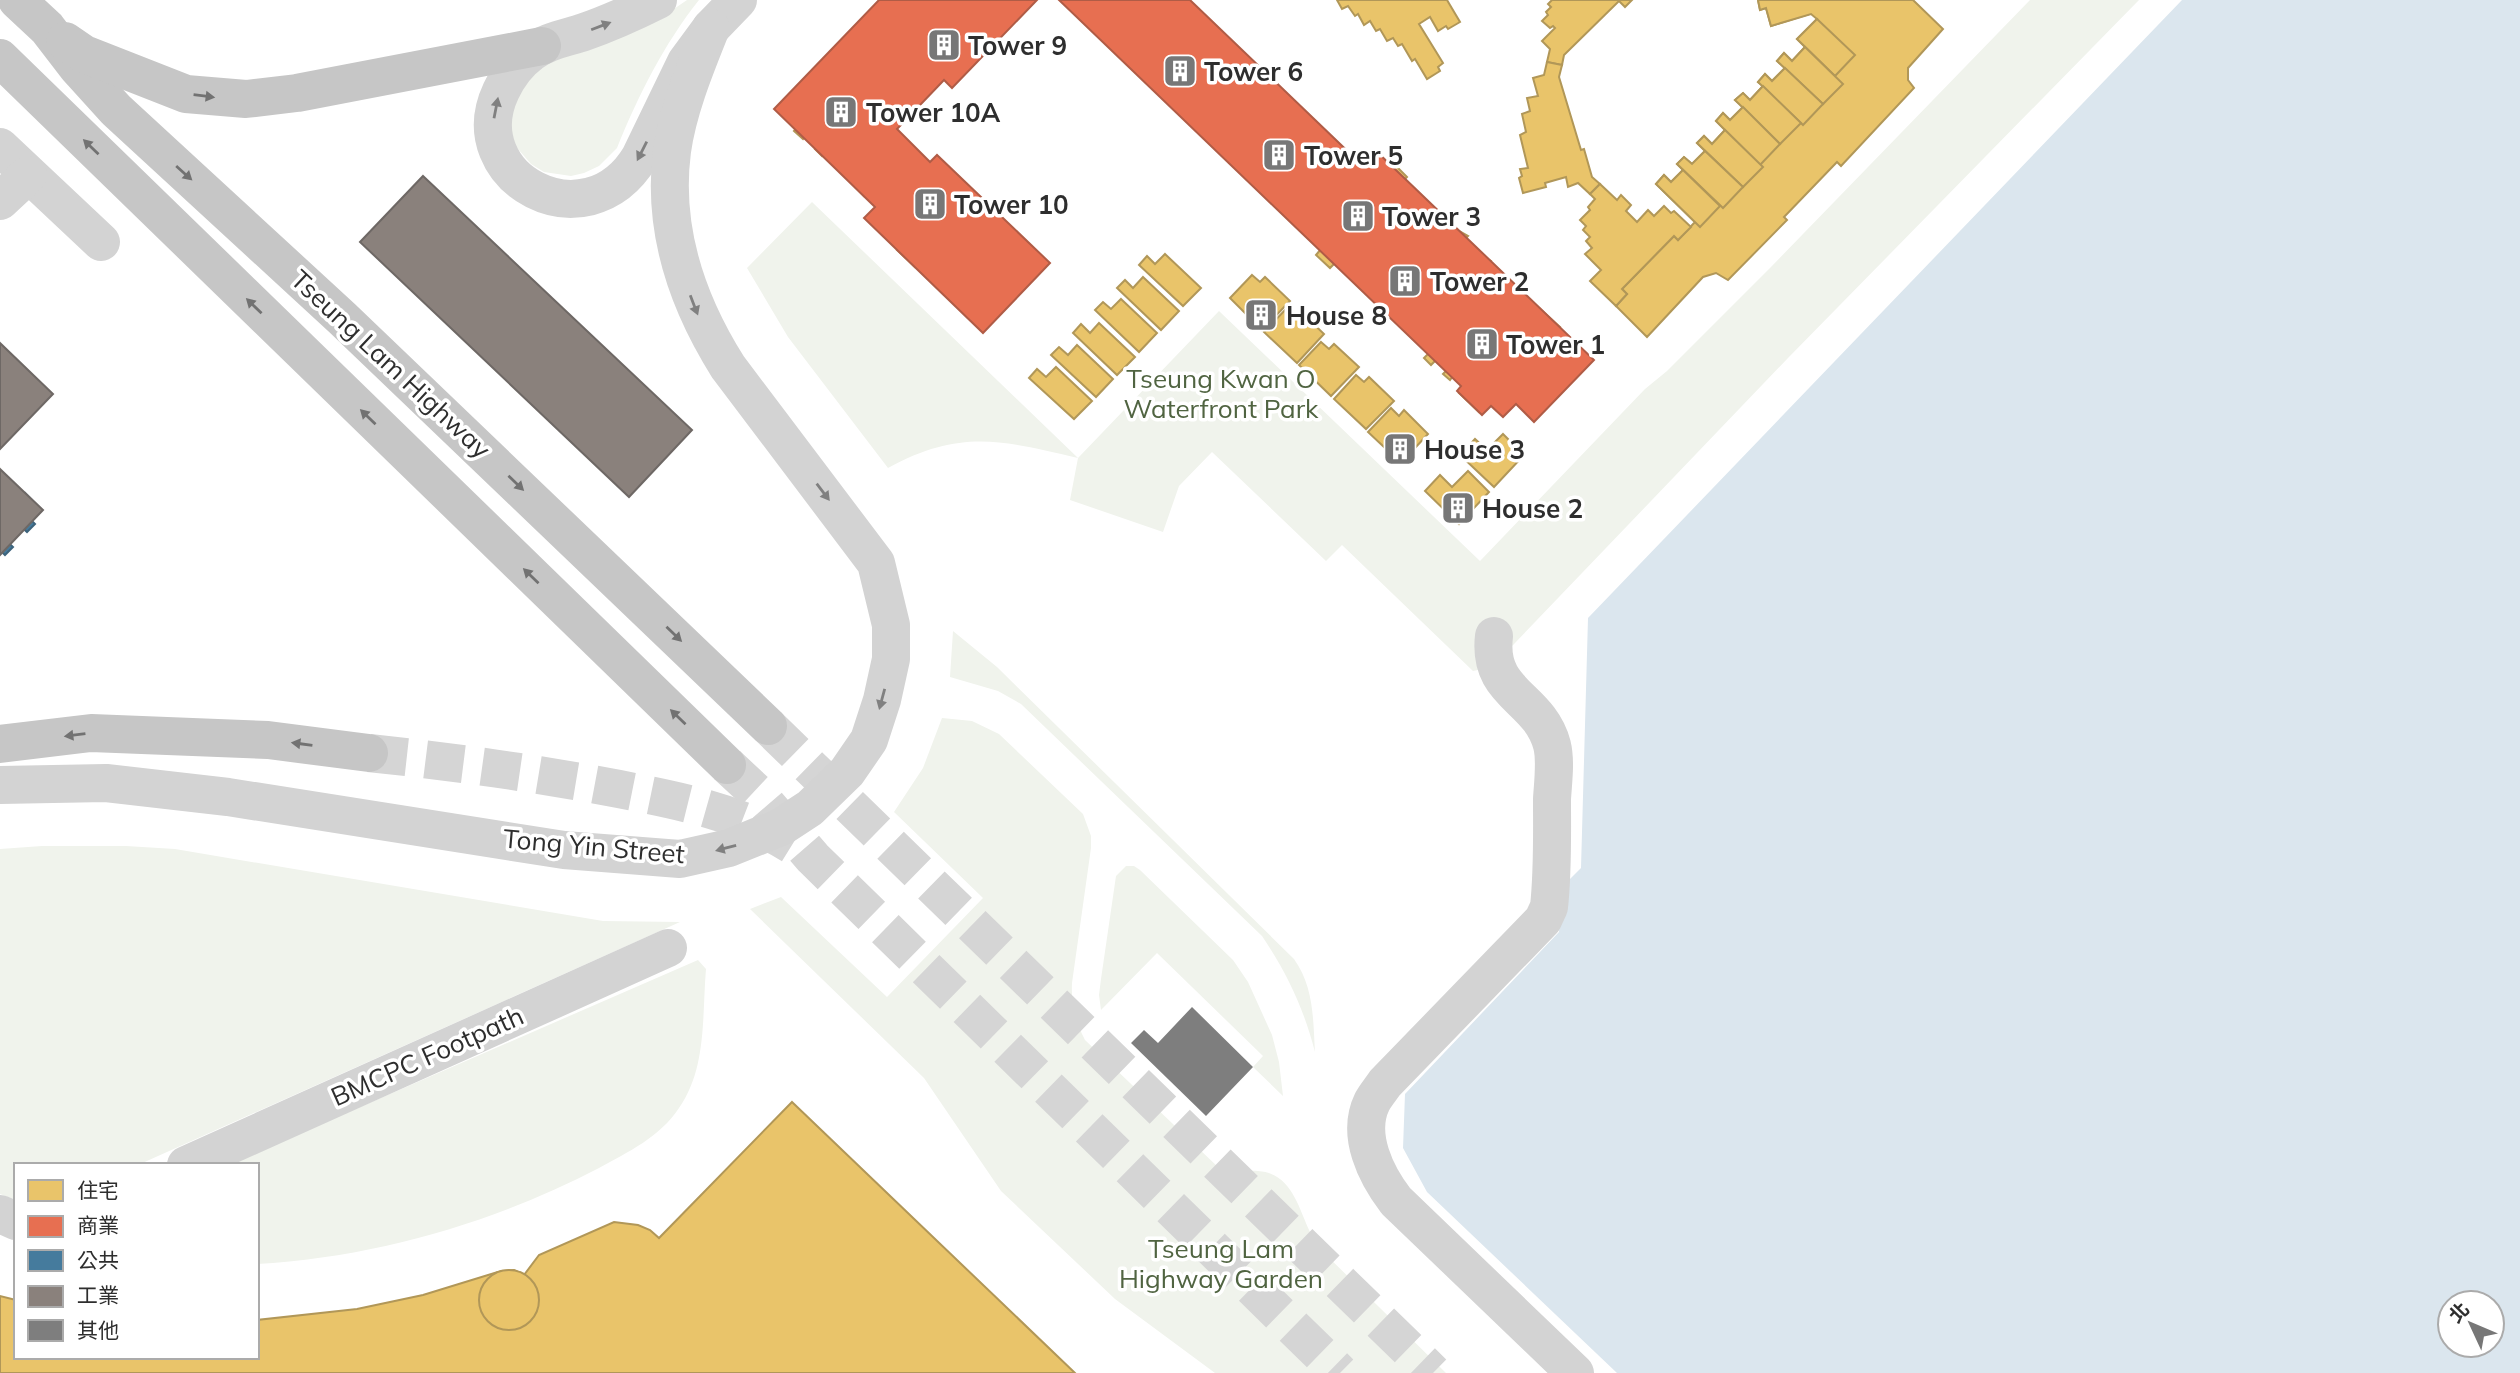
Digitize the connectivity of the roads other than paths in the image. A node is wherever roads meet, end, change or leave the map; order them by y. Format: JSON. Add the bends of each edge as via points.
{"nodes":[{"id":1,"x":17,"y":0,"type":"edge"},
{"id":2,"x":657,"y":0,"type":"edge"},
{"id":3,"x":738,"y":0,"type":"edge"},
{"id":4,"x":47,"y":28,"type":"junction"},
{"id":5,"x":711,"y":28,"type":"junction"},
{"id":6,"x":542,"y":46,"type":"junction"},
{"id":7,"x":0,"y":58,"type":"edge"},
{"id":8,"x":0,"y":147,"type":"edge"},
{"id":9,"x":28,"y":175,"type":"junction"},
{"id":10,"x":0,"y":201,"type":"edge"},
{"id":11,"x":101,"y":242,"type":"dead end"},
{"id":12,"x":1493,"y":636,"type":"dead end"},
{"id":13,"x":768,"y":726,"type":"tunnel mouth"},
{"id":14,"x":0,"y":744,"type":"edge"},
{"id":15,"x":369,"y":753,"type":"tunnel mouth"},
{"id":16,"x":727,"y":765,"type":"tunnel mouth"},
{"id":17,"x":0,"y":785,"type":"edge"},
{"id":18,"x":668,"y":948,"type":"dead end"},
{"id":19,"x":190,"y":1163,"type":"edge"},
{"id":20,"x":1576,"y":1373,"type":"edge"}],
"edges":[{"from":1,"to":4,"type":"main road","name":"Tseung Lam Highway"},
{"from":6,"to":2,"type":"street","name":"Tong Yin Street","one_way":true,"via":[[609,23]]},
{"from":3,"to":5,"type":"street","name":"Tong Yin Street"},
{"from":4,"to":6,"type":"main road","one_way":true,"via":[[84,54],[186,94],[246,99]]},
{"from":4,"to":13,"type":"main road","name":"Tseung Lam Highway","one_way":true,"via":[[116,110],[342,318]]},
{"from":5,"to":6,"type":"street","name":"Tong Yin Street","one_way":true,"via":[[686,62],[632,170],[609,189],[579,200],[545,195],[517,178],[499,151],[494,132],[496,106],[507,79]]},
{"from":5,"to":17,"type":"street","name":"Tong Yin Street","one_way":true,"via":[[686,94],[672,151],[675,240],[687,287],[712,342],[876,563],[891,625],[891,659],[869,740],[847,772],[810,808],[781,827],[729,848],[680,859],[564,850],[228,797],[106,783]]},
{"from":16,"to":7,"type":"main road","name":"Tseung Lam Highway","one_way":true},
{"from":8,"to":9,"type":"street"},
{"from":9,"to":10,"type":"street"},
{"from":9,"to":11,"type":"street"},
{"from":12,"to":20,"type":"street","via":[[1496,671],[1541,719],[1553,747],[1549,907],[1543,920],[1385,1083],[1371,1103],[1369,1146],[1374,1166],[1396,1200]]},
{"from":15,"to":14,"type":"main road","one_way":true,"via":[[268,740],[91,733]]},
{"from":18,"to":19,"type":"street","name":"BMCPC Footpath"}]}
